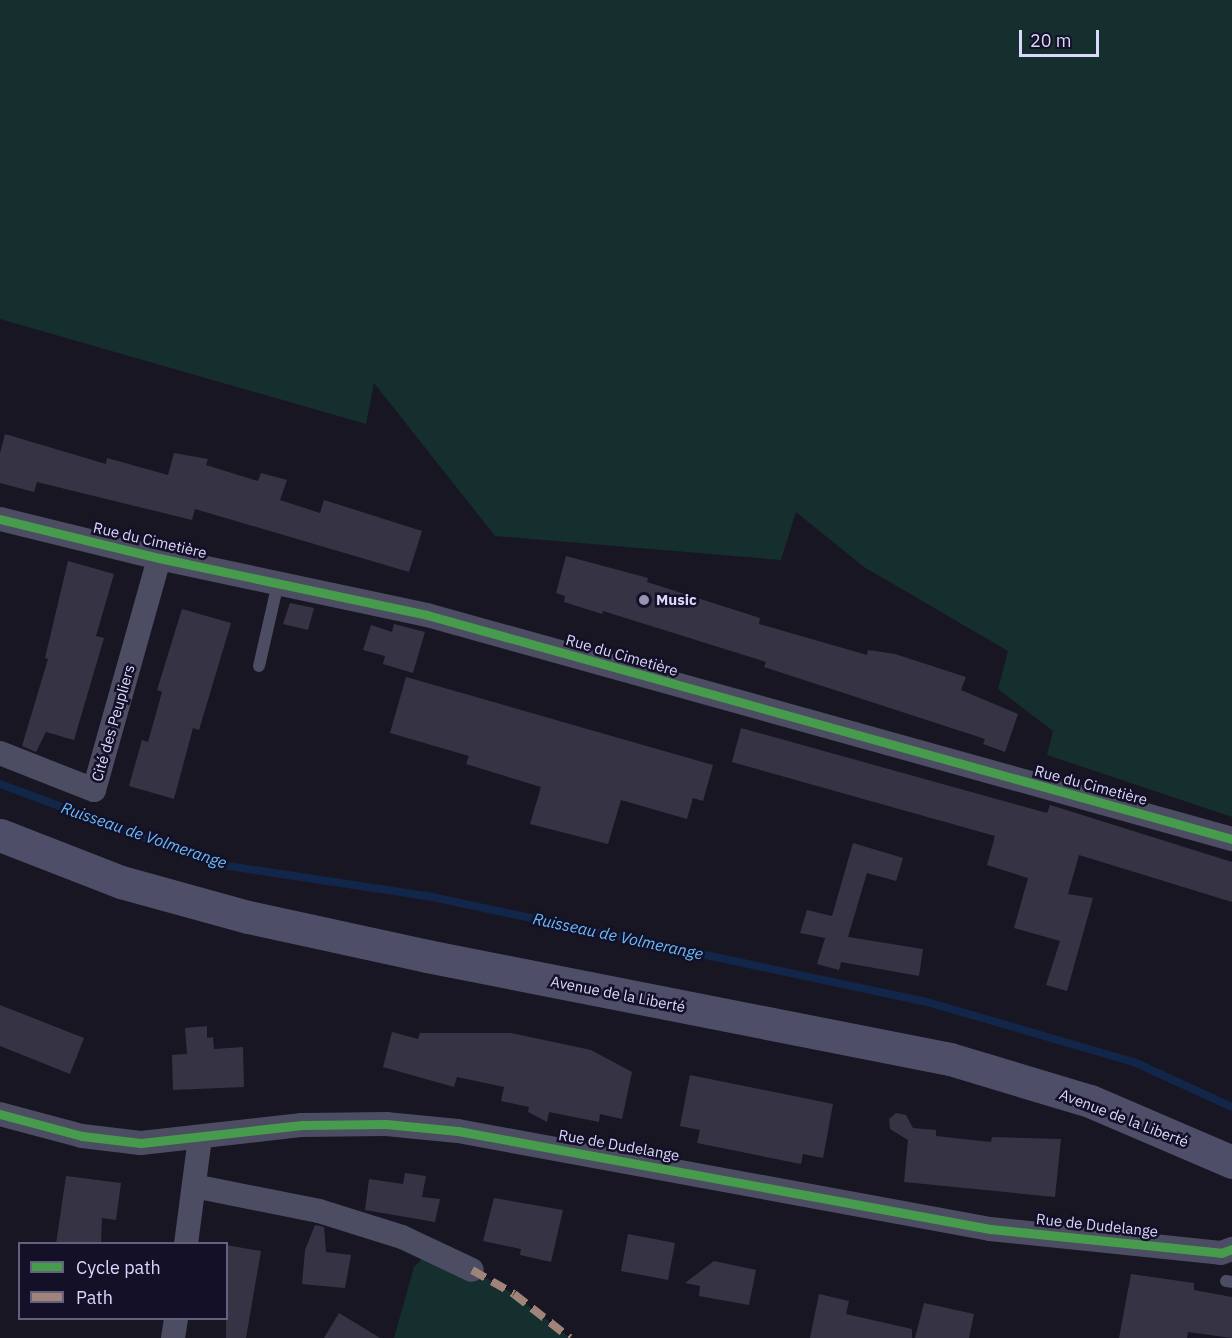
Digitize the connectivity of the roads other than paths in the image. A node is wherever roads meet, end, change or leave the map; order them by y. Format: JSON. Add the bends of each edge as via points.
{"nodes":[{"id":1,"x":0,"y":519,"type":"edge"},
{"id":2,"x":159,"y":558,"type":"junction"},
{"id":3,"x":278,"y":583,"type":"junction"},
{"id":4,"x":260,"y":666,"type":"dead end"},
{"id":5,"x":0,"y":753,"type":"edge"},
{"id":6,"x":0,"y":835,"type":"edge"},
{"id":7,"x":1232,"y":839,"type":"edge"},
{"id":8,"x":0,"y":1114,"type":"edge"},
{"id":9,"x":200,"y":1138,"type":"junction"},
{"id":10,"x":1232,"y":1162,"type":"edge"},
{"id":11,"x":194,"y":1186,"type":"junction"},
{"id":12,"x":186,"y":1242,"type":"edge"},
{"id":13,"x":1232,"y":1249,"type":"edge"},
{"id":14,"x":472,"y":1270,"type":"dead end"},
{"id":15,"x":176,"y":1320,"type":"edge"},
{"id":16,"x":173,"y":1338,"type":"edge"}],
"edges":[{"from":1,"to":2,"type":"street","name":"Rue du Cimetière"},
{"from":2,"to":3,"type":"street","name":"Rue du Cimetière"},
{"from":2,"to":5,"type":"street","name":"Cité des Peupliers","via":[[94,790]]},
{"from":3,"to":4,"type":"lane"},
{"from":3,"to":7,"type":"street","name":"Rue du Cimetière","via":[[427,615]]},
{"from":6,"to":10,"type":"main road","name":"Avenue de la Liberté","via":[[121,882],[248,917],[950,1059],[1090,1101]]},
{"from":8,"to":9,"type":"street","name":"Rue de Dudelange","via":[[94,1137],[141,1143]]},
{"from":9,"to":11,"type":"street"},
{"from":9,"to":13,"type":"street","name":"Rue de Dudelange","via":[[302,1125],[386,1124],[458,1131],[990,1229],[1221,1252]]},
{"from":11,"to":12,"type":"street"},
{"from":11,"to":14,"type":"street","via":[[319,1211],[402,1236]]},
{"from":15,"to":16,"type":"street"}]}
